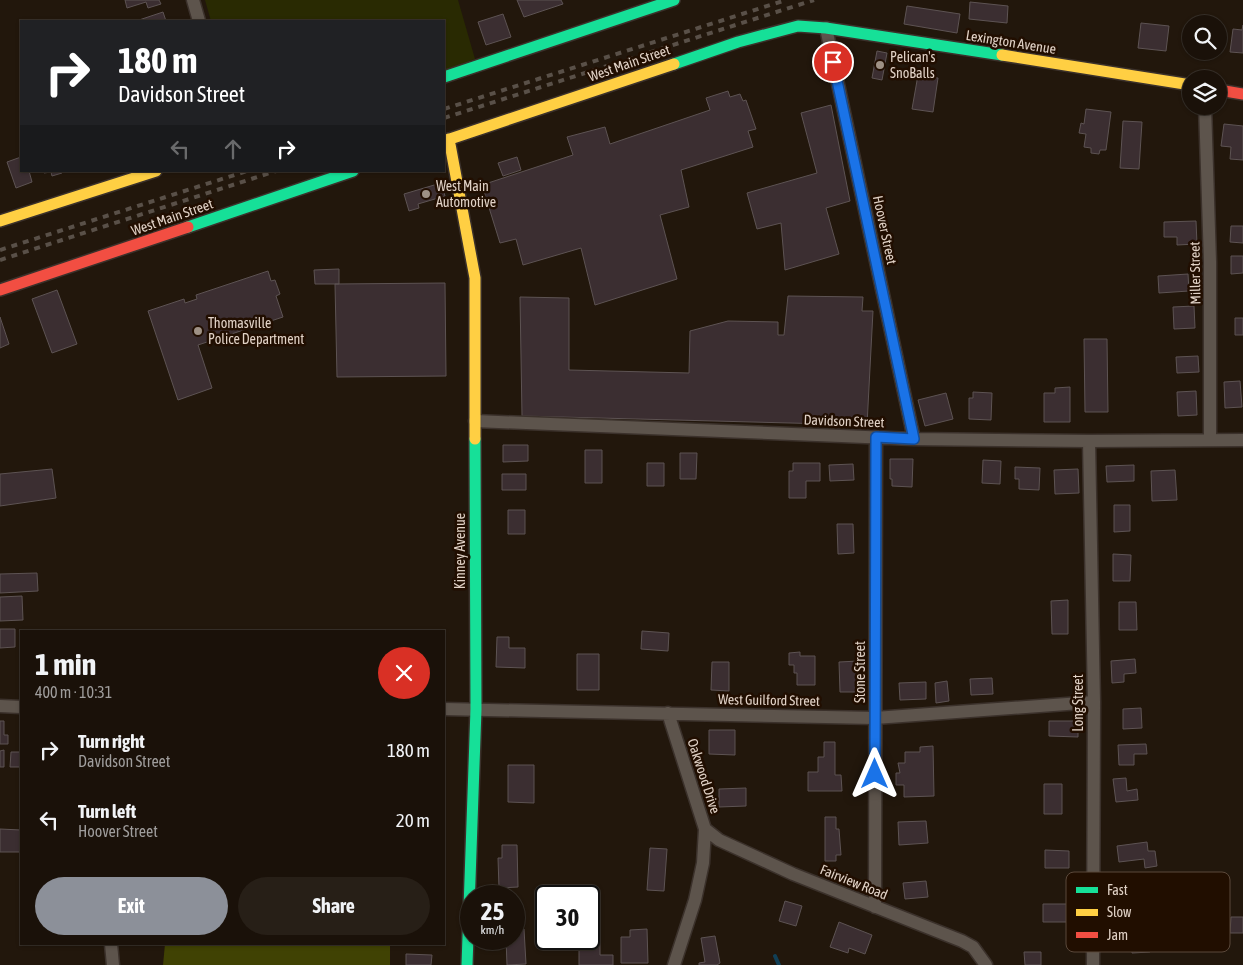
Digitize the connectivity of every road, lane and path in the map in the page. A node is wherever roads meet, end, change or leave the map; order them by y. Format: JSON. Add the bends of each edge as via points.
{"nodes":[{"id":1,"x":193,"y":0,"type":"edge"},
{"id":2,"x":674,"y":0,"type":"edge"},
{"id":3,"x":199,"y":20,"type":"edge"},
{"id":4,"x":826,"y":28,"type":"junction"},
{"id":5,"x":445,"y":77,"type":"edge"},
{"id":6,"x":1182,"y":84,"type":"edge"},
{"id":7,"x":1227,"y":91,"type":"edge"},
{"id":8,"x":1243,"y":94,"type":"edge"},
{"id":9,"x":1205,"y":115,"type":"edge"},
{"id":10,"x":446,"y":140,"type":"edge"},
{"id":11,"x":153,"y":172,"type":"edge"},
{"id":12,"x":350,"y":172,"type":"edge"},
{"id":13,"x":0,"y":221,"type":"edge"},
{"id":14,"x":0,"y":290,"type":"edge"},
{"id":15,"x":474,"y":421,"type":"junction"},
{"id":16,"x":876,"y":437,"type":"junction"},
{"id":17,"x":914,"y":439,"type":"junction"},
{"id":18,"x":1210,"y":440,"type":"junction"},
{"id":19,"x":1243,"y":440,"type":"edge"},
{"id":20,"x":1089,"y":441,"type":"junction"},
{"id":21,"x":1094,"y":702,"type":"junction"},
{"id":22,"x":0,"y":706,"type":"edge"},
{"id":23,"x":20,"y":707,"type":"edge"},
{"id":24,"x":445,"y":709,"type":"edge"},
{"id":25,"x":476,"y":709,"type":"junction"},
{"id":26,"x":668,"y":713,"type":"junction"},
{"id":27,"x":875,"y":718,"type":"junction"},
{"id":28,"x":705,"y":829,"type":"junction"},
{"id":29,"x":1094,"y":872,"type":"edge"},
{"id":30,"x":875,"y":906,"type":"junction"},
{"id":31,"x":111,"y":945,"type":"edge"},
{"id":32,"x":1094,"y":952,"type":"edge"},
{"id":33,"x":113,"y":965,"type":"edge"},
{"id":34,"x":467,"y":965,"type":"edge"},
{"id":35,"x":674,"y":965,"type":"edge"},
{"id":36,"x":986,"y":965,"type":"edge"},
{"id":37,"x":1094,"y":965,"type":"edge"}],
"edges":[{"from":1,"to":3,"type":"street"},
{"from":2,"to":5,"type":"street"},
{"from":4,"to":6,"type":"street","name":"Lexington Avenue"},
{"from":4,"to":10,"type":"street","name":"West Main Street","via":[[798,26],[738,42]]},
{"from":4,"to":17,"type":"street","name":"Hoover Street"},
{"from":7,"to":8,"type":"street"},
{"from":9,"to":18,"type":"street","name":"Miller Street","via":[[1210,262]]},
{"from":10,"to":15,"type":"street","name":"Kinney Avenue","via":[[468,232],[475,278]]},
{"from":11,"to":13,"type":"street"},
{"from":12,"to":14,"type":"street","name":"West Main Street"},
{"from":15,"to":16,"type":"street","name":"Davidson Street"},
{"from":15,"to":25,"type":"street","name":"Kinney Avenue"},
{"from":16,"to":17,"type":"street","name":"Davidson Street"},
{"from":16,"to":27,"type":"street","name":"Stone Street"},
{"from":17,"to":20,"type":"street","name":"Davidson Street"},
{"from":18,"to":19,"type":"street","name":"Davidson Street"},
{"from":18,"to":20,"type":"street","name":"Davidson Street"},
{"from":20,"to":21,"type":"street","name":"Long Street"},
{"from":21,"to":27,"type":"street","name":"West Guilford Street"},
{"from":21,"to":29,"type":"street","name":"Long Street"},
{"from":22,"to":23,"type":"street"},
{"from":24,"to":25,"type":"street","name":"West Guilford Street"},
{"from":25,"to":26,"type":"street","name":"West Guilford Street"},
{"from":25,"to":34,"type":"street","name":"Kinney Avenue"},
{"from":26,"to":27,"type":"street","name":"West Guilford Street"},
{"from":26,"to":28,"type":"street","name":"Oakwood Drive"},
{"from":27,"to":30,"type":"street","name":"Stone Street"},
{"from":28,"to":30,"type":"street","name":"Fairview Road","via":[[720,840],[793,874]]},
{"from":28,"to":35,"type":"street","name":"Oakwood Drive","via":[[704,863]]},
{"from":30,"to":36,"type":"street","name":"Fairview Road","via":[[962,940],[980,954]]},
{"from":31,"to":33,"type":"street"},
{"from":32,"to":37,"type":"street","name":"Long Street"}]}
